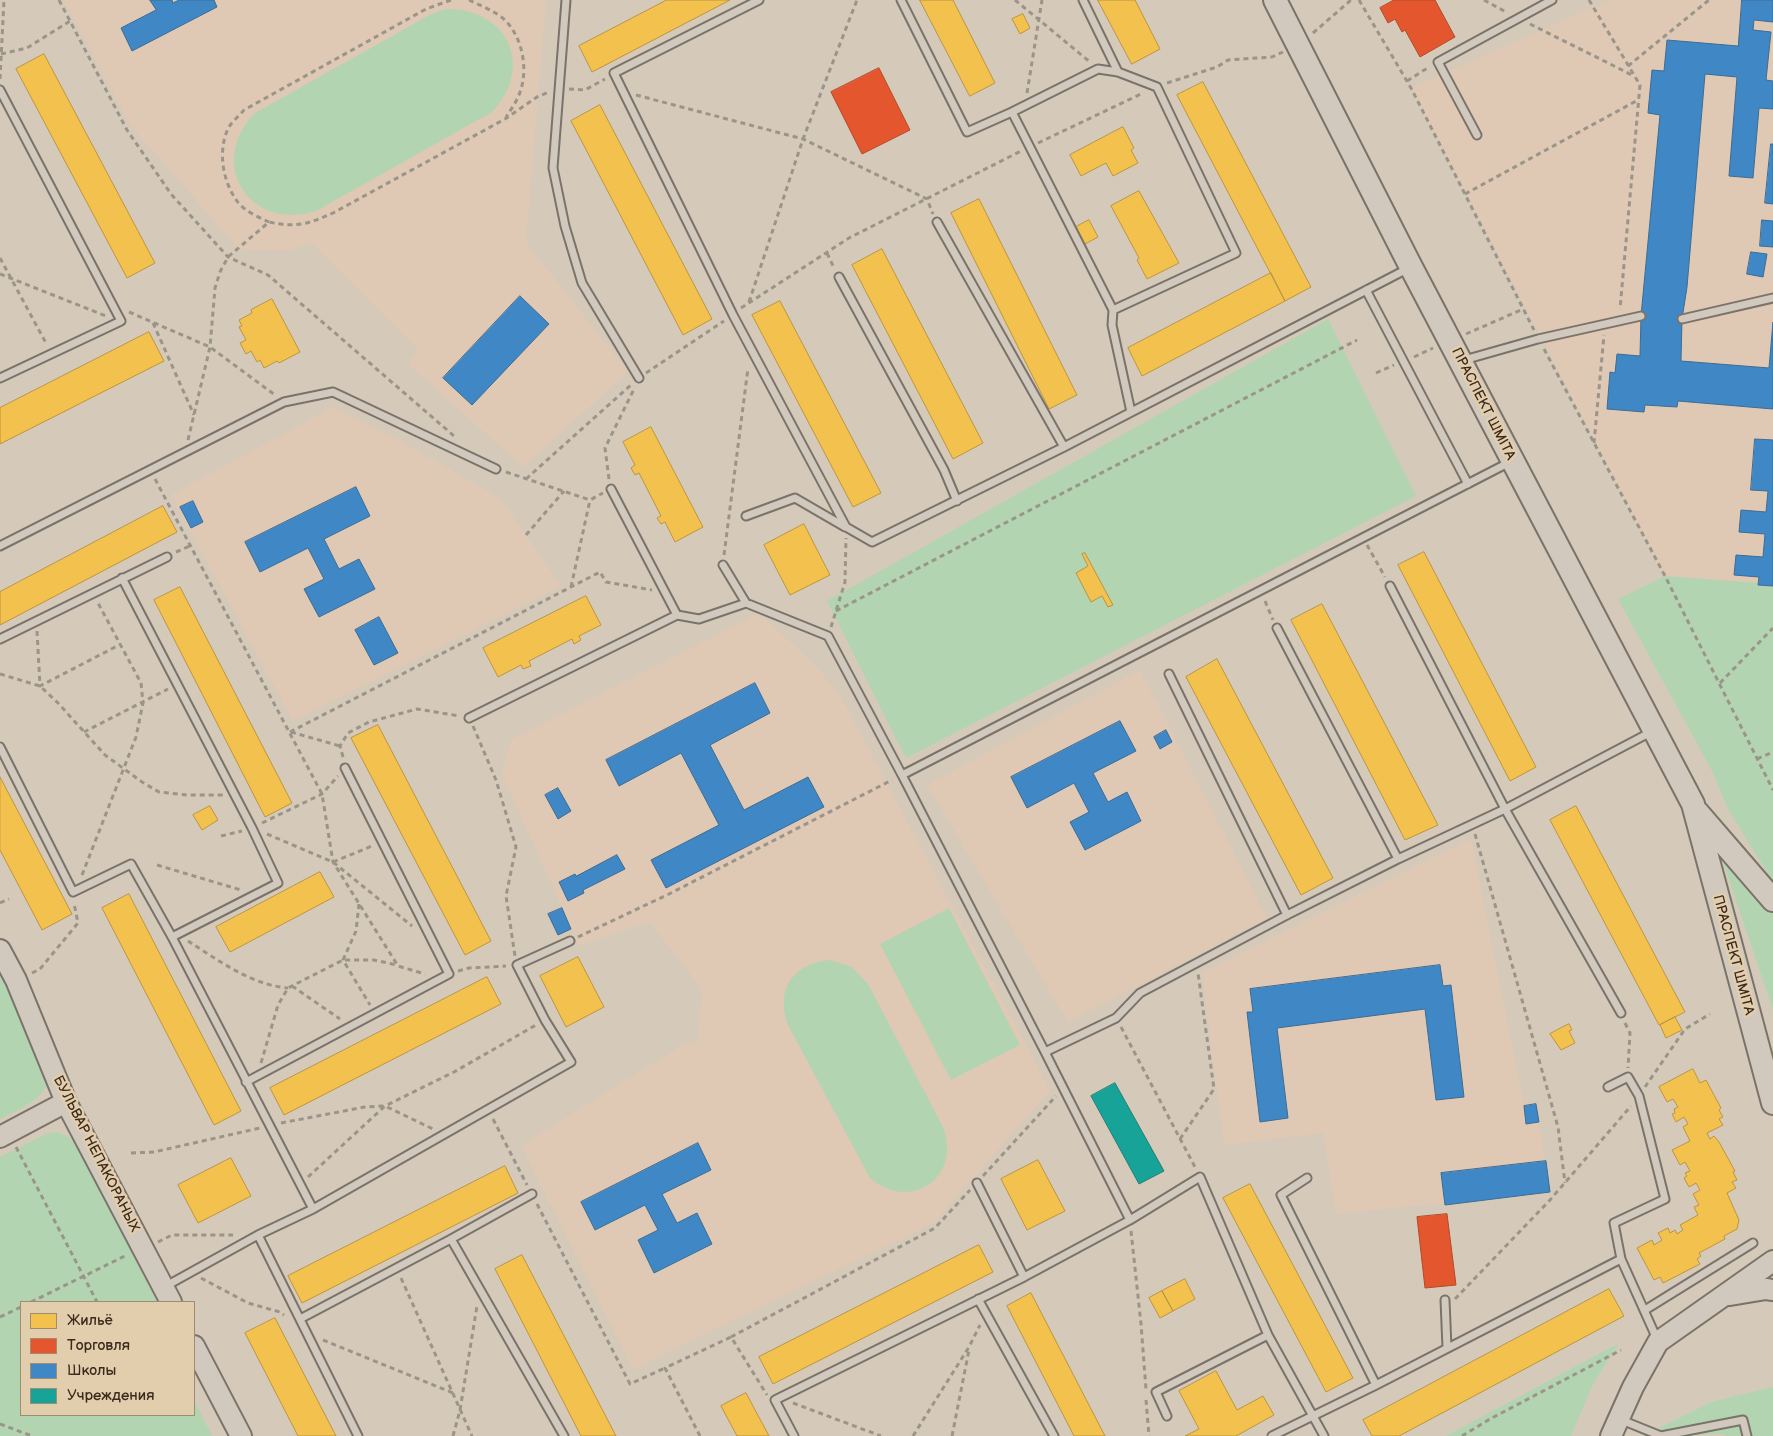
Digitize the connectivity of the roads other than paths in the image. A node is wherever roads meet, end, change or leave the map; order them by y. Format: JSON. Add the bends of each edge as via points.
{"nodes":[{"id":1,"x":566,"y":0,"type":"edge"},
{"id":2,"x":759,"y":0,"type":"edge"},
{"id":3,"x":901,"y":0,"type":"edge"},
{"id":4,"x":1083,"y":0,"type":"edge"},
{"id":5,"x":1275,"y":0,"type":"edge"},
{"id":6,"x":1552,"y":0,"type":"edge"},
{"id":7,"x":1118,"y":72,"type":"junction"},
{"id":8,"x":0,"y":90,"type":"edge"},
{"id":9,"x":1012,"y":112,"type":"junction"},
{"id":10,"x":1477,"y":135,"type":"dead end"},
{"id":11,"x":937,"y":222,"type":"dead end"},
{"id":12,"x":1411,"y":267,"type":"junction"},
{"id":13,"x":839,"y":277,"type":"road end"},
{"id":14,"x":1366,"y":290,"type":"junction"},
{"id":15,"x":1773,"y":298,"type":"edge"},
{"id":16,"x":1113,"y":310,"type":"junction"},
{"id":17,"x":1641,"y":316,"type":"dead end"},
{"id":18,"x":1682,"y":319,"type":"dead end"},
{"id":19,"x":1461,"y":361,"type":"junction"},
{"id":20,"x":0,"y":378,"type":"edge"},
{"id":21,"x":639,"y":378,"type":"road end"},
{"id":22,"x":1131,"y":412,"type":"junction"},
{"id":23,"x":1064,"y":447,"type":"junction"},
{"id":24,"x":1512,"y":460,"type":"junction"},
{"id":25,"x":496,"y":469,"type":"road end"},
{"id":26,"x":1468,"y":484,"type":"junction"},
{"id":27,"x":611,"y":489,"type":"road end"},
{"id":28,"x":957,"y":501,"type":"junction"},
{"id":29,"x":746,"y":516,"type":"dead end"},
{"id":30,"x":846,"y":527,"type":"junction"},
{"id":31,"x":0,"y":546,"type":"edge"},
{"id":32,"x":166,"y":557,"type":"dead end"},
{"id":33,"x":723,"y":565,"type":"road end"},
{"id":34,"x":122,"y":578,"type":"junction"},
{"id":35,"x":1390,"y":586,"type":"road end"},
{"id":36,"x":746,"y":603,"type":"junction"},
{"id":37,"x":677,"y":615,"type":"junction"},
{"id":38,"x":1277,"y":628,"type":"road end"},
{"id":39,"x":0,"y":639,"type":"edge"},
{"id":40,"x":1170,"y":674,"type":"dead end"},
{"id":41,"x":469,"y":718,"type":"road end"},
{"id":42,"x":1653,"y":731,"type":"junction"},
{"id":43,"x":0,"y":747,"type":"edge"},
{"id":44,"x":345,"y":768,"type":"dead end"},
{"id":45,"x":902,"y":775,"type":"junction"},
{"id":46,"x":1693,"y":808,"type":"junction"},
{"id":47,"x":1504,"y":809,"type":"junction"},
{"id":48,"x":1398,"y":859,"type":"junction"},
{"id":49,"x":1773,"y":900,"type":"edge"},
{"id":50,"x":1287,"y":915,"type":"junction"},
{"id":51,"x":175,"y":936,"type":"junction"},
{"id":52,"x":570,"y":940,"type":"road end"},
{"id":53,"x":0,"y":950,"type":"edge"},
{"id":54,"x":1621,"y":1013,"type":"road end"},
{"id":55,"x":1045,"y":1052,"type":"junction"},
{"id":56,"x":246,"y":1082,"type":"junction"},
{"id":57,"x":1608,"y":1087,"type":"dead end"},
{"id":58,"x":66,"y":1102,"type":"junction"},
{"id":59,"x":1773,"y":1104,"type":"edge"},
{"id":60,"x":4,"y":1135,"type":"edge"},
{"id":61,"x":1307,"y":1178,"type":"dead end"},
{"id":62,"x":976,"y":1183,"type":"road end"},
{"id":63,"x":532,"y":1194,"type":"road end"},
{"id":64,"x":313,"y":1209,"type":"junction"},
{"id":65,"x":1130,"y":1220,"type":"junction"},
{"id":66,"x":258,"y":1235,"type":"junction"},
{"id":67,"x":451,"y":1239,"type":"junction"},
{"id":68,"x":1753,"y":1243,"type":"dead end"},
{"id":69,"x":1621,"y":1259,"type":"junction"},
{"id":70,"x":1773,"y":1261,"type":"edge"},
{"id":71,"x":1024,"y":1277,"type":"junction"},
{"id":72,"x":1773,"y":1290,"type":"edge"},
{"id":73,"x":167,"y":1295,"type":"edge"},
{"id":74,"x":1721,"y":1297,"type":"junction"},
{"id":75,"x":978,"y":1299,"type":"junction"},
{"id":76,"x":1445,"y":1300,"type":"dead end"},
{"id":77,"x":1645,"y":1310,"type":"junction"},
{"id":78,"x":300,"y":1319,"type":"junction"},
{"id":79,"x":1268,"y":1335,"type":"junction"},
{"id":80,"x":1658,"y":1342,"type":"junction"},
{"id":81,"x":195,"y":1348,"type":"edge"},
{"id":82,"x":1447,"y":1348,"type":"junction"},
{"id":83,"x":1376,"y":1385,"type":"junction"},
{"id":84,"x":1167,"y":1416,"type":"dead end"},
{"id":85,"x":1314,"y":1416,"type":"junction"},
{"id":86,"x":1615,"y":1427,"type":"edge"},
{"id":87,"x":240,"y":1436,"type":"edge"},
{"id":88,"x":358,"y":1436,"type":"edge"},
{"id":89,"x":564,"y":1436,"type":"edge"},
{"id":90,"x":794,"y":1436,"type":"edge"},
{"id":91,"x":1054,"y":1436,"type":"edge"},
{"id":92,"x":1272,"y":1436,"type":"edge"},
{"id":93,"x":1324,"y":1436,"type":"edge"},
{"id":94,"x":1661,"y":1436,"type":"edge"},
{"id":95,"x":1747,"y":1436,"type":"edge"}],
"edges":[{"from":1,"to":21,"type":"lane","via":[[553,168],[564,226],[582,283]]},
{"from":2,"to":30,"type":"lane","via":[[614,74],[750,348]]},
{"from":3,"to":9,"type":"lane","via":[[967,132]]},
{"from":4,"to":7,"type":"lane"},
{"from":5,"to":12,"type":"main road","name":"ПРАСПЕКТ ШМІТА"},
{"from":6,"to":10,"type":"lane","via":[[1438,62]]},
{"from":7,"to":9,"type":"lane","via":[[1098,69]]},
{"from":7,"to":16,"type":"lane","via":[[1157,86],[1236,253]]},
{"from":8,"to":20,"type":"lane","via":[[121,321]]},
{"from":9,"to":16,"type":"lane"},
{"from":11,"to":23,"type":"lane"},
{"from":12,"to":14,"type":"lane"},
{"from":12,"to":19,"type":"main road","name":"ПРАСПЕКТ ШМІТА"},
{"from":13,"to":28,"type":"lane","via":[[944,470]]},
{"from":14,"to":22,"type":"lane"},
{"from":14,"to":26,"type":"lane"},
{"from":15,"to":18,"type":"lane"},
{"from":16,"to":22,"type":"lane","via":[[1112,325]]},
{"from":17,"to":19,"type":"lane","via":[[1538,339]]},
{"from":19,"to":24,"type":"main road","name":"ПРАСПЕКТ ШМІТА"},
{"from":22,"to":23,"type":"lane"},
{"from":23,"to":28,"type":"lane"},
{"from":24,"to":26,"type":"lane"},
{"from":24,"to":42,"type":"main road","name":"ПРАСПЕКТ ШМІТА"},
{"from":25,"to":31,"type":"lane","via":[[333,392],[284,402]]},
{"from":26,"to":45,"type":"lane"},
{"from":27,"to":37,"type":"lane"},
{"from":28,"to":30,"type":"lane","via":[[872,542]]},
{"from":29,"to":30,"type":"lane","via":[[794,498]]},
{"from":32,"to":34,"type":"lane"},
{"from":33,"to":36,"type":"lane"},
{"from":34,"to":39,"type":"lane"},
{"from":34,"to":51,"type":"lane","via":[[278,883]]},
{"from":35,"to":47,"type":"lane"},
{"from":36,"to":37,"type":"lane","via":[[699,618]]},
{"from":36,"to":45,"type":"lane","via":[[828,636]]},
{"from":37,"to":41,"type":"lane"},
{"from":38,"to":48,"type":"lane"},
{"from":40,"to":50,"type":"lane"},
{"from":42,"to":46,"type":"main road","name":"ПРАСПЕКТ ШМІТА"},
{"from":42,"to":47,"type":"lane"},
{"from":43,"to":51,"type":"lane","via":[[75,891],[131,864]]},
{"from":44,"to":56,"type":"lane","via":[[449,974]]},
{"from":45,"to":55,"type":"lane"},
{"from":46,"to":49,"type":"main road","name":"ПРАСПЕКТ ШМІТА"},
{"from":46,"to":59,"type":"main road","name":"ПРАСПЕКТ ШМІТА"},
{"from":47,"to":48,"type":"lane"},
{"from":47,"to":54,"type":"lane"},
{"from":48,"to":50,"type":"lane"},
{"from":50,"to":55,"type":"lane","via":[[1140,994],[1116,1018]]},
{"from":51,"to":56,"type":"lane"},
{"from":52,"to":64,"type":"lane","via":[[517,965],[571,1062]]},
{"from":53,"to":58,"type":"main road","name":"БУЛЬВАР НЕПАКОРАНЫХ","via":[[16,980]]},
{"from":55,"to":65,"type":"lane"},
{"from":56,"to":64,"type":"lane"},
{"from":57,"to":69,"type":"lane","via":[[1628,1077],[1639,1096],[1665,1199],[1614,1223]]},
{"from":58,"to":60,"type":"main road"},
{"from":58,"to":73,"type":"main road","name":"БУЛЬВАР НЕПАКОРАНЫХ"},
{"from":61,"to":83,"type":"lane","via":[[1281,1195]]},
{"from":62,"to":71,"type":"lane"},
{"from":63,"to":67,"type":"lane"},
{"from":64,"to":66,"type":"lane"},
{"from":65,"to":71,"type":"lane"},
{"from":65,"to":79,"type":"lane","via":[[1200,1177]]},
{"from":66,"to":73,"type":"lane","via":[[192,1274]]},
{"from":66,"to":78,"type":"lane"},
{"from":67,"to":78,"type":"lane"},
{"from":67,"to":89,"type":"lane"},
{"from":68,"to":77,"type":"lane"},
{"from":69,"to":77,"type":"lane"},
{"from":69,"to":82,"type":"lane"},
{"from":70,"to":74,"type":"main road"},
{"from":71,"to":75,"type":"lane"},
{"from":72,"to":74,"type":"main road"},
{"from":74,"to":80,"type":"main road"},
{"from":75,"to":90,"type":"lane","via":[[771,1399]]},
{"from":75,"to":91,"type":"lane"},
{"from":76,"to":82,"type":"lane"},
{"from":77,"to":80,"type":"lane"},
{"from":78,"to":88,"type":"lane"},
{"from":79,"to":84,"type":"lane","via":[[1156,1392]]},
{"from":79,"to":85,"type":"lane"},
{"from":80,"to":86,"type":"main road"},
{"from":81,"to":87,"type":"main road"},
{"from":82,"to":83,"type":"lane"},
{"from":83,"to":85,"type":"lane"},
{"from":85,"to":92,"type":"lane"},
{"from":85,"to":93,"type":"lane"},
{"from":86,"to":94,"type":"lane"},
{"from":94,"to":95,"type":"lane","via":[[1743,1420]]}]}
